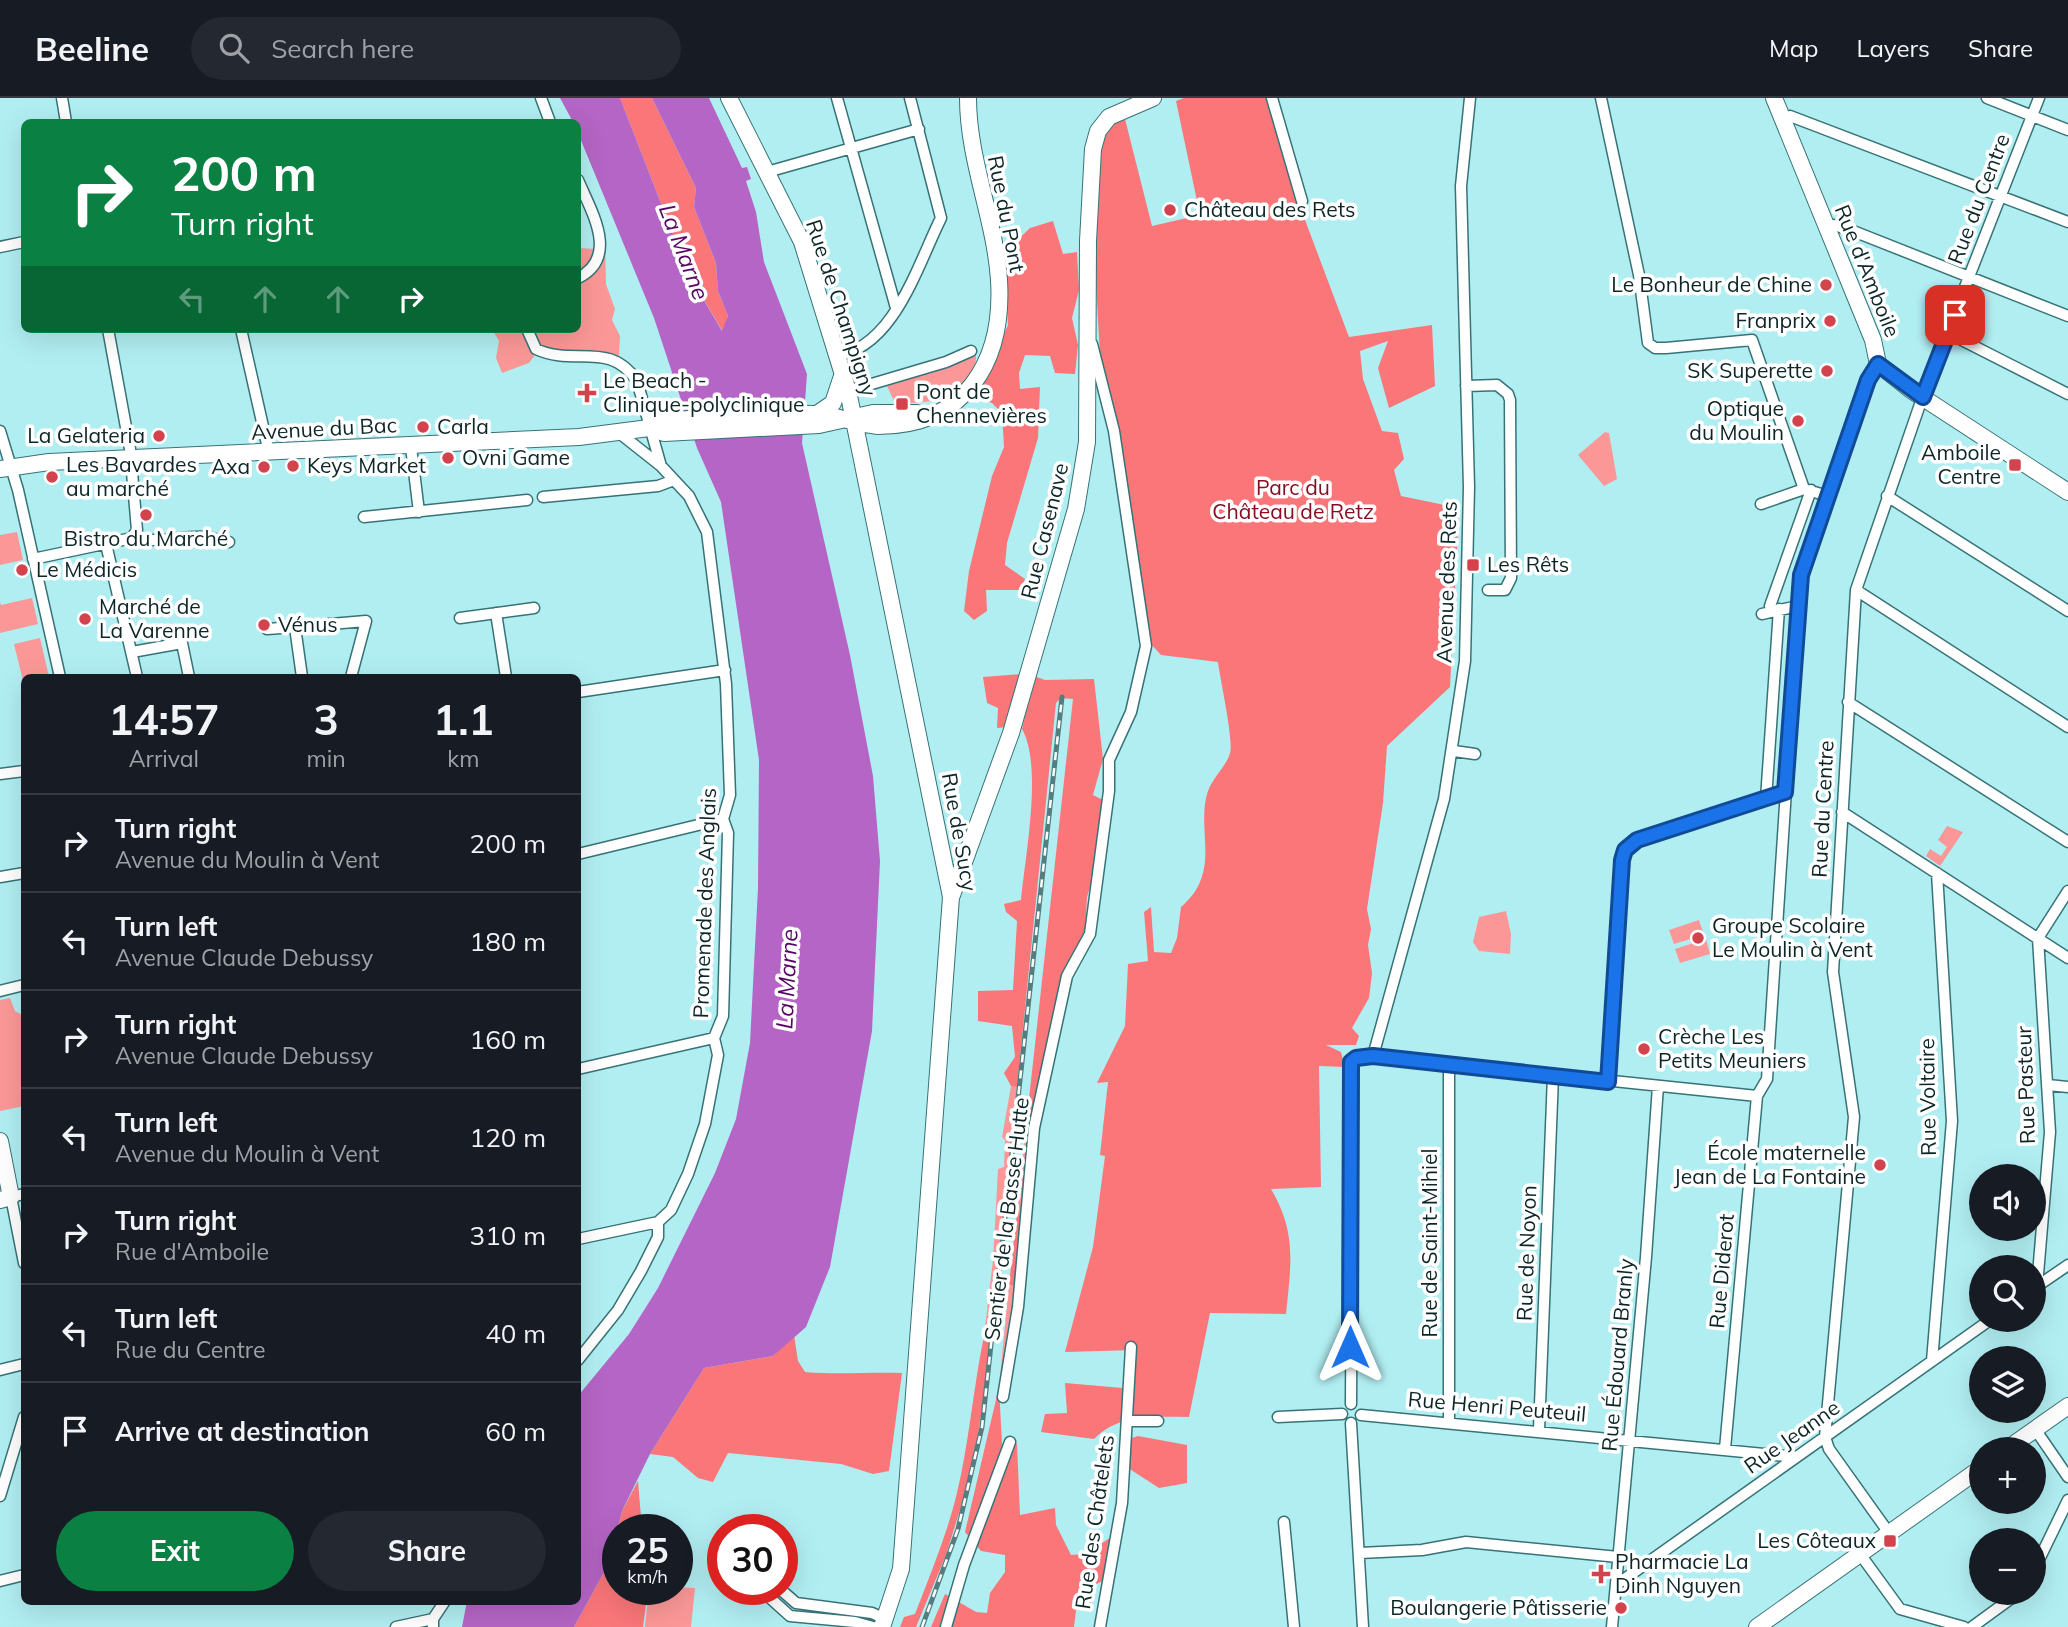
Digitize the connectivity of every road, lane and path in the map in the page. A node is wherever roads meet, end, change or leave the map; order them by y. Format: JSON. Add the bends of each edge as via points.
{"nodes":[{"id":1,"x":62,"y":98,"type":"edge"},
{"id":2,"x":541,"y":98,"type":"edge"},
{"id":3,"x":729,"y":98,"type":"edge"},
{"id":4,"x":837,"y":98,"type":"edge"},
{"id":5,"x":910,"y":98,"type":"edge"},
{"id":6,"x":968,"y":98,"type":"edge"},
{"id":7,"x":1272,"y":98,"type":"edge"},
{"id":8,"x":1470,"y":98,"type":"edge"},
{"id":9,"x":1601,"y":98,"type":"edge"},
{"id":10,"x":1774,"y":98,"type":"edge"},
{"id":11,"x":1987,"y":98,"type":"edge"},
{"id":12,"x":2039,"y":98,"type":"edge"},
{"id":13,"x":1148,"y":101,"type":"edge"},
{"id":14,"x":2032,"y":116,"type":"junction"},
{"id":15,"x":1783,"y":118,"type":"junction"},
{"id":16,"x":66,"y":119,"type":"edge"},
{"id":17,"x":549,"y":119,"type":"edge"},
{"id":18,"x":919,"y":129,"type":"junction"},
{"id":19,"x":2068,"y":130,"type":"edge"},
{"id":20,"x":851,"y":149,"type":"junction"},
{"id":21,"x":767,"y":172,"type":"junction"},
{"id":22,"x":581,"y":188,"type":"edge"},
{"id":23,"x":2001,"y":196,"type":"junction"},
{"id":24,"x":1302,"y":201,"type":"dead end"},
{"id":25,"x":2068,"y":222,"type":"edge"},
{"id":26,"x":1827,"y":228,"type":"junction"},
{"id":27,"x":21,"y":243,"type":"edge"},
{"id":28,"x":0,"y":247,"type":"edge"},
{"id":29,"x":581,"y":276,"type":"edge"},
{"id":30,"x":1969,"y":277,"type":"junction"},
{"id":31,"x":896,"y":307,"type":"junction"},
{"id":32,"x":2068,"y":316,"type":"edge"},
{"id":33,"x":109,"y":333,"type":"edge"},
{"id":34,"x":243,"y":333,"type":"edge"},
{"id":35,"x":529,"y":333,"type":"edge"},
{"id":36,"x":1948,"y":333,"type":"junction"},
{"id":37,"x":1086,"y":334,"type":"junction"},
{"id":38,"x":971,"y":351,"type":"dead end"},
{"id":39,"x":835,"y":356,"type":"junction"},
{"id":40,"x":1878,"y":364,"type":"junction"},
{"id":41,"x":845,"y":384,"type":"junction"},
{"id":42,"x":1466,"y":386,"type":"junction"},
{"id":43,"x":2068,"y":394,"type":"edge"},
{"id":44,"x":1923,"y":397,"type":"junction"},
{"id":45,"x":818,"y":419,"type":"junction"},
{"id":46,"x":855,"y":419,"type":"junction"},
{"id":47,"x":649,"y":428,"type":"junction"},
{"id":48,"x":0,"y":431,"type":"edge"},
{"id":49,"x":618,"y":432,"type":"junction"},
{"id":50,"x":411,"y":447,"type":"junction"},
{"id":51,"x":269,"y":453,"type":"junction"},
{"id":52,"x":131,"y":458,"type":"junction"},
{"id":53,"x":661,"y":466,"type":"junction"},
{"id":54,"x":4,"y":468,"type":"edge"},
{"id":55,"x":674,"y":480,"type":"junction"},
{"id":56,"x":1807,"y":490,"type":"junction"},
{"id":57,"x":2068,"y":492,"type":"edge"},
{"id":58,"x":1828,"y":496,"type":"junction"},
{"id":59,"x":1887,"y":496,"type":"junction"},
{"id":60,"x":543,"y":497,"type":"dead end"},
{"id":61,"x":527,"y":500,"type":"dead end"},
{"id":62,"x":1761,"y":504,"type":"dead end"},
{"id":63,"x":419,"y":512,"type":"junction"},
{"id":64,"x":364,"y":517,"type":"dead end"},
{"id":65,"x":132,"y":538,"type":"junction"},
{"id":66,"x":229,"y":541,"type":"dead end"},
{"id":67,"x":106,"y":544,"type":"junction"},
{"id":68,"x":33,"y":559,"type":"junction"},
{"id":69,"x":1488,"y":590,"type":"dead end"},
{"id":70,"x":1856,"y":590,"type":"junction"},
{"id":71,"x":1798,"y":606,"type":"junction"},
{"id":72,"x":534,"y":608,"type":"dead end"},
{"id":73,"x":1771,"y":611,"type":"junction"},
{"id":74,"x":2068,"y":611,"type":"edge"},
{"id":75,"x":496,"y":613,"type":"junction"},
{"id":76,"x":460,"y":618,"type":"dead end"},
{"id":77,"x":295,"y":627,"type":"junction"},
{"id":78,"x":267,"y":629,"type":"dead end"},
{"id":79,"x":132,"y":652,"type":"junction"},
{"id":80,"x":724,"y":670,"type":"junction"},
{"id":81,"x":59,"y":674,"type":"edge"},
{"id":82,"x":136,"y":674,"type":"edge"},
{"id":83,"x":188,"y":674,"type":"edge"},
{"id":84,"x":302,"y":674,"type":"edge"},
{"id":85,"x":352,"y":674,"type":"edge"},
{"id":86,"x":506,"y":674,"type":"edge"},
{"id":87,"x":581,"y":692,"type":"edge"},
{"id":88,"x":1848,"y":702,"type":"junction"},
{"id":89,"x":2068,"y":727,"type":"edge"},
{"id":90,"x":1454,"y":751,"type":"junction"},
{"id":91,"x":1475,"y":754,"type":"dead end"},
{"id":92,"x":21,"y":771,"type":"edge"},
{"id":93,"x":0,"y":774,"type":"edge"},
{"id":94,"x":1785,"y":792,"type":"junction"},
{"id":95,"x":1766,"y":799,"type":"junction"},
{"id":96,"x":1842,"y":812,"type":"junction"},
{"id":97,"x":723,"y":819,"type":"junction"},
{"id":98,"x":2068,"y":842,"type":"edge"},
{"id":99,"x":581,"y":852,"type":"edge"},
{"id":100,"x":1937,"y":873,"type":"junction"},
{"id":101,"x":21,"y":874,"type":"edge"},
{"id":102,"x":0,"y":877,"type":"edge"},
{"id":103,"x":2068,"y":891,"type":"edge"},
{"id":104,"x":951,"y":897,"type":"junction"},
{"id":105,"x":2038,"y":938,"type":"junction"},
{"id":106,"x":2068,"y":958,"type":"edge"},
{"id":107,"x":21,"y":986,"type":"edge"},
{"id":108,"x":0,"y":991,"type":"edge"},
{"id":109,"x":714,"y":1038,"type":"junction"},
{"id":110,"x":1373,"y":1056,"type":"junction"},
{"id":111,"x":1450,"y":1065,"type":"junction"},
{"id":112,"x":581,"y":1068,"type":"edge"},
{"id":113,"x":1553,"y":1076,"type":"junction"},
{"id":114,"x":1608,"y":1082,"type":"junction"},
{"id":115,"x":2048,"y":1085,"type":"junction"},
{"id":116,"x":1658,"y":1086,"type":"junction"},
{"id":117,"x":2068,"y":1087,"type":"edge"},
{"id":118,"x":1757,"y":1096,"type":"junction"},
{"id":119,"x":0,"y":1141,"type":"edge"},
{"id":120,"x":12,"y":1197,"type":"edge"},
{"id":121,"x":658,"y":1222,"type":"junction"},
{"id":122,"x":581,"y":1238,"type":"edge"},
{"id":123,"x":21,"y":1246,"type":"edge"},
{"id":124,"x":2038,"y":1255,"type":"edge"},
{"id":125,"x":2068,"y":1265,"type":"edge"},
{"id":126,"x":2046,"y":1280,"type":"edge"},
{"id":127,"x":1973,"y":1332,"type":"edge"},
{"id":128,"x":1130,"y":1347,"type":"dead end"},
{"id":129,"x":581,"y":1356,"type":"edge"},
{"id":130,"x":1932,"y":1361,"type":"junction"},
{"id":131,"x":21,"y":1365,"type":"edge"},
{"id":132,"x":0,"y":1370,"type":"edge"},
{"id":133,"x":1003,"y":1397,"type":"dead end"},
{"id":134,"x":1351,"y":1404,"type":"junction"},
{"id":135,"x":2068,"y":1406,"type":"edge"},
{"id":136,"x":1342,"y":1414,"type":"junction"},
{"id":137,"x":1361,"y":1415,"type":"junction"},
{"id":138,"x":1278,"y":1417,"type":"dead end"},
{"id":139,"x":1129,"y":1421,"type":"junction"},
{"id":140,"x":1158,"y":1421,"type":"dead end"},
{"id":141,"x":1450,"y":1422,"type":"junction"},
{"id":142,"x":1351,"y":1423,"type":"junction"},
{"id":143,"x":21,"y":1427,"type":"edge"},
{"id":144,"x":2035,"y":1429,"type":"junction"},
{"id":145,"x":1539,"y":1430,"type":"junction"},
{"id":146,"x":1825,"y":1437,"type":"junction"},
{"id":147,"x":2024,"y":1437,"type":"edge"},
{"id":148,"x":1629,"y":1439,"type":"junction"},
{"id":149,"x":1007,"y":1442,"type":"dead end"},
{"id":150,"x":1725,"y":1449,"type":"junction"},
{"id":151,"x":1796,"y":1457,"type":"junction"},
{"id":152,"x":1969,"y":1476,"type":"edge"},
{"id":153,"x":2068,"y":1477,"type":"edge"},
{"id":154,"x":0,"y":1496,"type":"edge"},
{"id":155,"x":2068,"y":1500,"type":"edge"},
{"id":156,"x":1284,"y":1522,"type":"dead end"},
{"id":157,"x":1889,"y":1533,"type":"junction"},
{"id":158,"x":2046,"y":1545,"type":"edge"},
{"id":159,"x":1360,"y":1553,"type":"junction"},
{"id":160,"x":1860,"y":1554,"type":"junction"},
{"id":161,"x":1618,"y":1557,"type":"junction"},
{"id":162,"x":21,"y":1576,"type":"edge"},
{"id":163,"x":0,"y":1581,"type":"edge"},
{"id":164,"x":1616,"y":1585,"type":"junction"},
{"id":165,"x":798,"y":1603,"type":"edge"},
{"id":166,"x":443,"y":1605,"type":"edge"},
{"id":167,"x":778,"y":1605,"type":"edge"},
{"id":168,"x":2002,"y":1605,"type":"edge"},
{"id":169,"x":433,"y":1623,"type":"edge"},
{"id":170,"x":880,"y":1624,"type":"edge"},
{"id":171,"x":396,"y":1627,"type":"edge"},
{"id":172,"x":946,"y":1627,"type":"edge"},
{"id":173,"x":1100,"y":1627,"type":"edge"},
{"id":174,"x":1294,"y":1627,"type":"edge"},
{"id":175,"x":1363,"y":1627,"type":"edge"},
{"id":176,"x":1612,"y":1627,"type":"edge"},
{"id":177,"x":1757,"y":1627,"type":"edge"},
{"id":178,"x":1964,"y":1627,"type":"edge"},
{"id":179,"x":1972,"y":1627,"type":"edge"}],
"edges":[{"from":1,"to":16,"type":"street"},
{"from":2,"to":17,"type":"street"},
{"from":3,"to":21,"type":"main road","name":"Rue de Champigny"},
{"from":4,"to":20,"type":"street"},
{"from":5,"to":18,"type":"street"},
{"from":6,"to":46,"type":"main road","name":"Rue du Pont","via":[[972,149],[997,263],[1000,302],[982,372],[968,393],[938,416],[875,426]]},
{"from":7,"to":24,"type":"street"},
{"from":8,"to":42,"type":"street","name":"Avenue des Rets","via":[[1461,186]]},
{"from":9,"to":56,"type":"street","via":[[1639,275],[1648,343],[1666,348],[1752,340]]},
{"from":10,"to":15,"type":"main road","name":"Rue d'Amboile"},
{"from":11,"to":14,"type":"street"},
{"from":12,"to":14,"type":"street","name":"Rue du Centre"},
{"from":13,"to":37,"type":"main road","name":"Rue Casenave","via":[[1109,117],[1095,140]]},
{"from":14,"to":19,"type":"street"},
{"from":14,"to":23,"type":"street","name":"Rue du Centre"},
{"from":15,"to":23,"type":"street","via":[[1790,116]]},
{"from":15,"to":26,"type":"main road","name":"Rue d'Amboile"},
{"from":18,"to":20,"type":"street"},
{"from":18,"to":31,"type":"street","via":[[941,218]]},
{"from":20,"to":21,"type":"street"},
{"from":20,"to":31,"type":"street"},
{"from":21,"to":39,"type":"main road","name":"Rue de Champigny","via":[[802,242]]},
{"from":22,"to":29,"type":"street","via":[[600,237],[601,252],[595,265]]},
{"from":23,"to":25,"type":"street"},
{"from":23,"to":30,"type":"street","name":"Rue du Centre"},
{"from":26,"to":30,"type":"street","via":[[1834,225],[1853,231]]},
{"from":26,"to":40,"type":"main road","name":"Rue d'Amboile","via":[[1873,340]]},
{"from":27,"to":28,"type":"street"},
{"from":30,"to":32,"type":"street"},
{"from":30,"to":36,"type":"street","name":"Rue du Centre"},
{"from":31,"to":39,"type":"street","via":[[870,344],[853,354]]},
{"from":33,"to":52,"type":"street"},
{"from":34,"to":51,"type":"street"},
{"from":35,"to":47,"type":"street","name":"Promenade des Anglais","via":[[536,349],[553,357],[602,356],[620,361],[637,381]]},
{"from":36,"to":43,"type":"street"},
{"from":36,"to":44,"type":"street","name":"Rue du Centre"},
{"from":37,"to":104,"type":"main road","name":"Rue Casenave","via":[[1087,442],[1076,509],[1012,733]]},
{"from":37,"to":133,"type":"street","name":"Sentier de la Basse Hutte","via":[[1091,338],[1114,431],[1146,646],[1131,712],[1109,760],[1090,934],[1067,976],[1034,1128],[1018,1307]]},
{"from":38,"to":41,"type":"street","via":[[946,362]]},
{"from":39,"to":41,"type":"main road","name":"Rue de Champigny"},
{"from":40,"to":44,"type":"main road","name":"Rue d'Amboile"},
{"from":40,"to":58,"type":"street","name":"Rue Diderot","via":[[1868,380]]},
{"from":41,"to":45,"type":"main road"},
{"from":41,"to":46,"type":"main road","name":"Rue de Champigny"},
{"from":42,"to":69,"type":"street","via":[[1497,385],[1510,400],[1511,578],[1505,590]]},
{"from":42,"to":90,"type":"street","name":"Avenue des Rets","via":[[1468,590]]},
{"from":44,"to":57,"type":"main road","name":"Rue d'Amboile"},
{"from":44,"to":59,"type":"street","name":"Rue du Centre"},
{"from":45,"to":46,"type":"main road","name":"Rue du Pont"},
{"from":45,"to":47,"type":"main road","name":"Avenue du Bac","via":[[678,426],[663,421]]},
{"from":46,"to":104,"type":"main road","name":"Rue de Sucy"},
{"from":47,"to":49,"type":"main road","name":"Avenue du Bac"},
{"from":47,"to":53,"type":"street","name":"Promenade des Anglais"},
{"from":48,"to":54,"type":"street"},
{"from":49,"to":50,"type":"main road","name":"Avenue du Bac"},
{"from":49,"to":53,"type":"street","name":"Promenade des Anglais"},
{"from":50,"to":51,"type":"main road","name":"Avenue du Bac"},
{"from":50,"to":63,"type":"street"},
{"from":51,"to":52,"type":"main road","name":"Avenue du Bac"},
{"from":52,"to":54,"type":"main road","name":"Avenue du Bac"},
{"from":52,"to":65,"type":"street","via":[[137,530]]},
{"from":53,"to":55,"type":"street","name":"Promenade des Anglais"},
{"from":54,"to":68,"type":"street","via":[[15,479]]},
{"from":55,"to":60,"type":"street","via":[[658,486]]},
{"from":55,"to":80,"type":"street","name":"Promenade des Anglais","via":[[699,512],[707,532]]},
{"from":56,"to":58,"type":"street"},
{"from":56,"to":62,"type":"street"},
{"from":56,"to":73,"type":"street"},
{"from":58,"to":71,"type":"street","name":"Rue Diderot","via":[[1801,575]]},
{"from":59,"to":70,"type":"street","name":"Rue du Centre"},
{"from":59,"to":74,"type":"street"},
{"from":61,"to":63,"type":"street"},
{"from":63,"to":64,"type":"street"},
{"from":65,"to":66,"type":"street"},
{"from":65,"to":67,"type":"street"},
{"from":67,"to":68,"type":"street"},
{"from":67,"to":79,"type":"street"},
{"from":68,"to":81,"type":"street"},
{"from":70,"to":88,"type":"street","name":"Rue du Centre"},
{"from":70,"to":89,"type":"street"},
{"from":71,"to":73,"type":"street"},
{"from":71,"to":94,"type":"street","name":"Rue Diderot"},
{"from":72,"to":75,"type":"street"},
{"from":73,"to":95,"type":"street"},
{"from":75,"to":76,"type":"street"},
{"from":75,"to":86,"type":"street"},
{"from":77,"to":78,"type":"street"},
{"from":77,"to":84,"type":"street"},
{"from":77,"to":85,"type":"street","via":[[366,621]]},
{"from":79,"to":82,"type":"street"},
{"from":79,"to":83,"type":"street","via":[[182,643]]},
{"from":80,"to":87,"type":"street"},
{"from":80,"to":97,"type":"street","name":"Promenade des Anglais","via":[[730,795]]},
{"from":88,"to":96,"type":"street","name":"Rue du Centre"},
{"from":88,"to":98,"type":"street"},
{"from":90,"to":91,"type":"street"},
{"from":90,"to":110,"type":"street","name":"Avenue des Rets","via":[[1437,830]]},
{"from":92,"to":93,"type":"street"},
{"from":94,"to":95,"type":"street"},
{"from":94,"to":118,"type":"street","name":"Rue Diderot","via":[[1767,1079]]},
{"from":95,"to":114,"type":"street","via":[[1637,840],[1625,850]]},
{"from":96,"to":100,"type":"street"},
{"from":96,"to":146,"type":"street","name":"Rue du Centre","via":[[1833,972],[1854,1117]]},
{"from":97,"to":99,"type":"street"},
{"from":97,"to":109,"type":"street","name":"Promenade des Anglais","via":[[728,833],[723,1016]]},
{"from":100,"to":105,"type":"street"},
{"from":100,"to":130,"type":"street","name":"Rue Voltaire","via":[[1952,1121]]},
{"from":101,"to":102,"type":"street"},
{"from":103,"to":105,"type":"street"},
{"from":104,"to":170,"type":"main road","name":"Rue de Sucy","via":[[901,1569]]},
{"from":105,"to":106,"type":"street"},
{"from":105,"to":115,"type":"street","name":"Rue Pasteur"},
{"from":107,"to":108,"type":"street"},
{"from":109,"to":112,"type":"street"},
{"from":109,"to":121,"type":"street","name":"Promenade des Anglais","via":[[718,1055],[705,1124],[671,1210]]},
{"from":110,"to":111,"type":"street"},
{"from":110,"to":134,"type":"street","via":[[1351,1062]]},
{"from":111,"to":113,"type":"street"},
{"from":111,"to":141,"type":"street","name":"Rue de Saint-Mihiel"},
{"from":113,"to":114,"type":"street"},
{"from":113,"to":145,"type":"street","name":"Rue de Noyon"},
{"from":114,"to":116,"type":"street"},
{"from":115,"to":117,"type":"street"},
{"from":115,"to":124,"type":"street","name":"Rue Pasteur","via":[[2050,1132]]},
{"from":116,"to":118,"type":"street"},
{"from":116,"to":148,"type":"street","name":"Rue Édouard Branly"},
{"from":118,"to":150,"type":"street","name":"Rue Diderot"},
{"from":119,"to":120,"type":"main road"},
{"from":120,"to":123,"type":"street"},
{"from":121,"to":122,"type":"street"},
{"from":121,"to":129,"type":"street","name":"Promenade des Anglais","via":[[658,1237],[641,1271],[618,1310]]},
{"from":125,"to":126,"type":"street"},
{"from":127,"to":130,"type":"street","name":"Rue Jeanne"},
{"from":128,"to":139,"type":"street","name":"Rue des Châtelets"},
{"from":130,"to":146,"type":"street","name":"Rue Jeanne"},
{"from":131,"to":132,"type":"street"},
{"from":134,"to":136,"type":"street"},
{"from":134,"to":137,"type":"street","via":[[1358,1406]]},
{"from":135,"to":144,"type":"main road"},
{"from":136,"to":138,"type":"street"},
{"from":136,"to":142,"type":"street"},
{"from":137,"to":141,"type":"street","name":"Rue Henri Peuteuil"},
{"from":137,"to":142,"type":"street"},
{"from":139,"to":140,"type":"street"},
{"from":139,"to":173,"type":"street","name":"Rue des Châtelets","via":[[1122,1503]]},
{"from":141,"to":145,"type":"street","name":"Rue Henri Peuteuil"},
{"from":142,"to":159,"type":"street"},
{"from":143,"to":154,"type":"street"},
{"from":144,"to":147,"type":"main road"},
{"from":144,"to":153,"type":"street"},
{"from":145,"to":148,"type":"street","name":"Rue Henri Peuteuil"},
{"from":146,"to":151,"type":"street","name":"Rue Jeanne"},
{"from":146,"to":157,"type":"street"},
{"from":148,"to":150,"type":"street","name":"Rue Henri Peuteuil"},
{"from":148,"to":161,"type":"street","name":"Rue Édouard Branly"},
{"from":149,"to":172,"type":"street"},
{"from":150,"to":151,"type":"street","name":"Rue Henri Peuteuil"},
{"from":151,"to":164,"type":"street","name":"Rue Jeanne"},
{"from":152,"to":157,"type":"main road"},
{"from":155,"to":158,"type":"street"},
{"from":156,"to":174,"type":"street"},
{"from":157,"to":160,"type":"main road"},
{"from":159,"to":161,"type":"street","via":[[1466,1542]]},
{"from":159,"to":175,"type":"street"},
{"from":160,"to":177,"type":"main road"},
{"from":160,"to":178,"type":"street","via":[[1900,1609]]},
{"from":161,"to":164,"type":"street","name":"Rue Édouard Branly"},
{"from":162,"to":163,"type":"street"},
{"from":164,"to":176,"type":"street","name":"Rue Édouard Branly"},
{"from":165,"to":170,"type":"street","via":[[873,1613]]},
{"from":166,"to":169,"type":"street"},
{"from":167,"to":170,"type":"street","via":[[790,1616]]},
{"from":168,"to":179,"type":"street"},
{"from":169,"to":171,"type":"street"}]}
